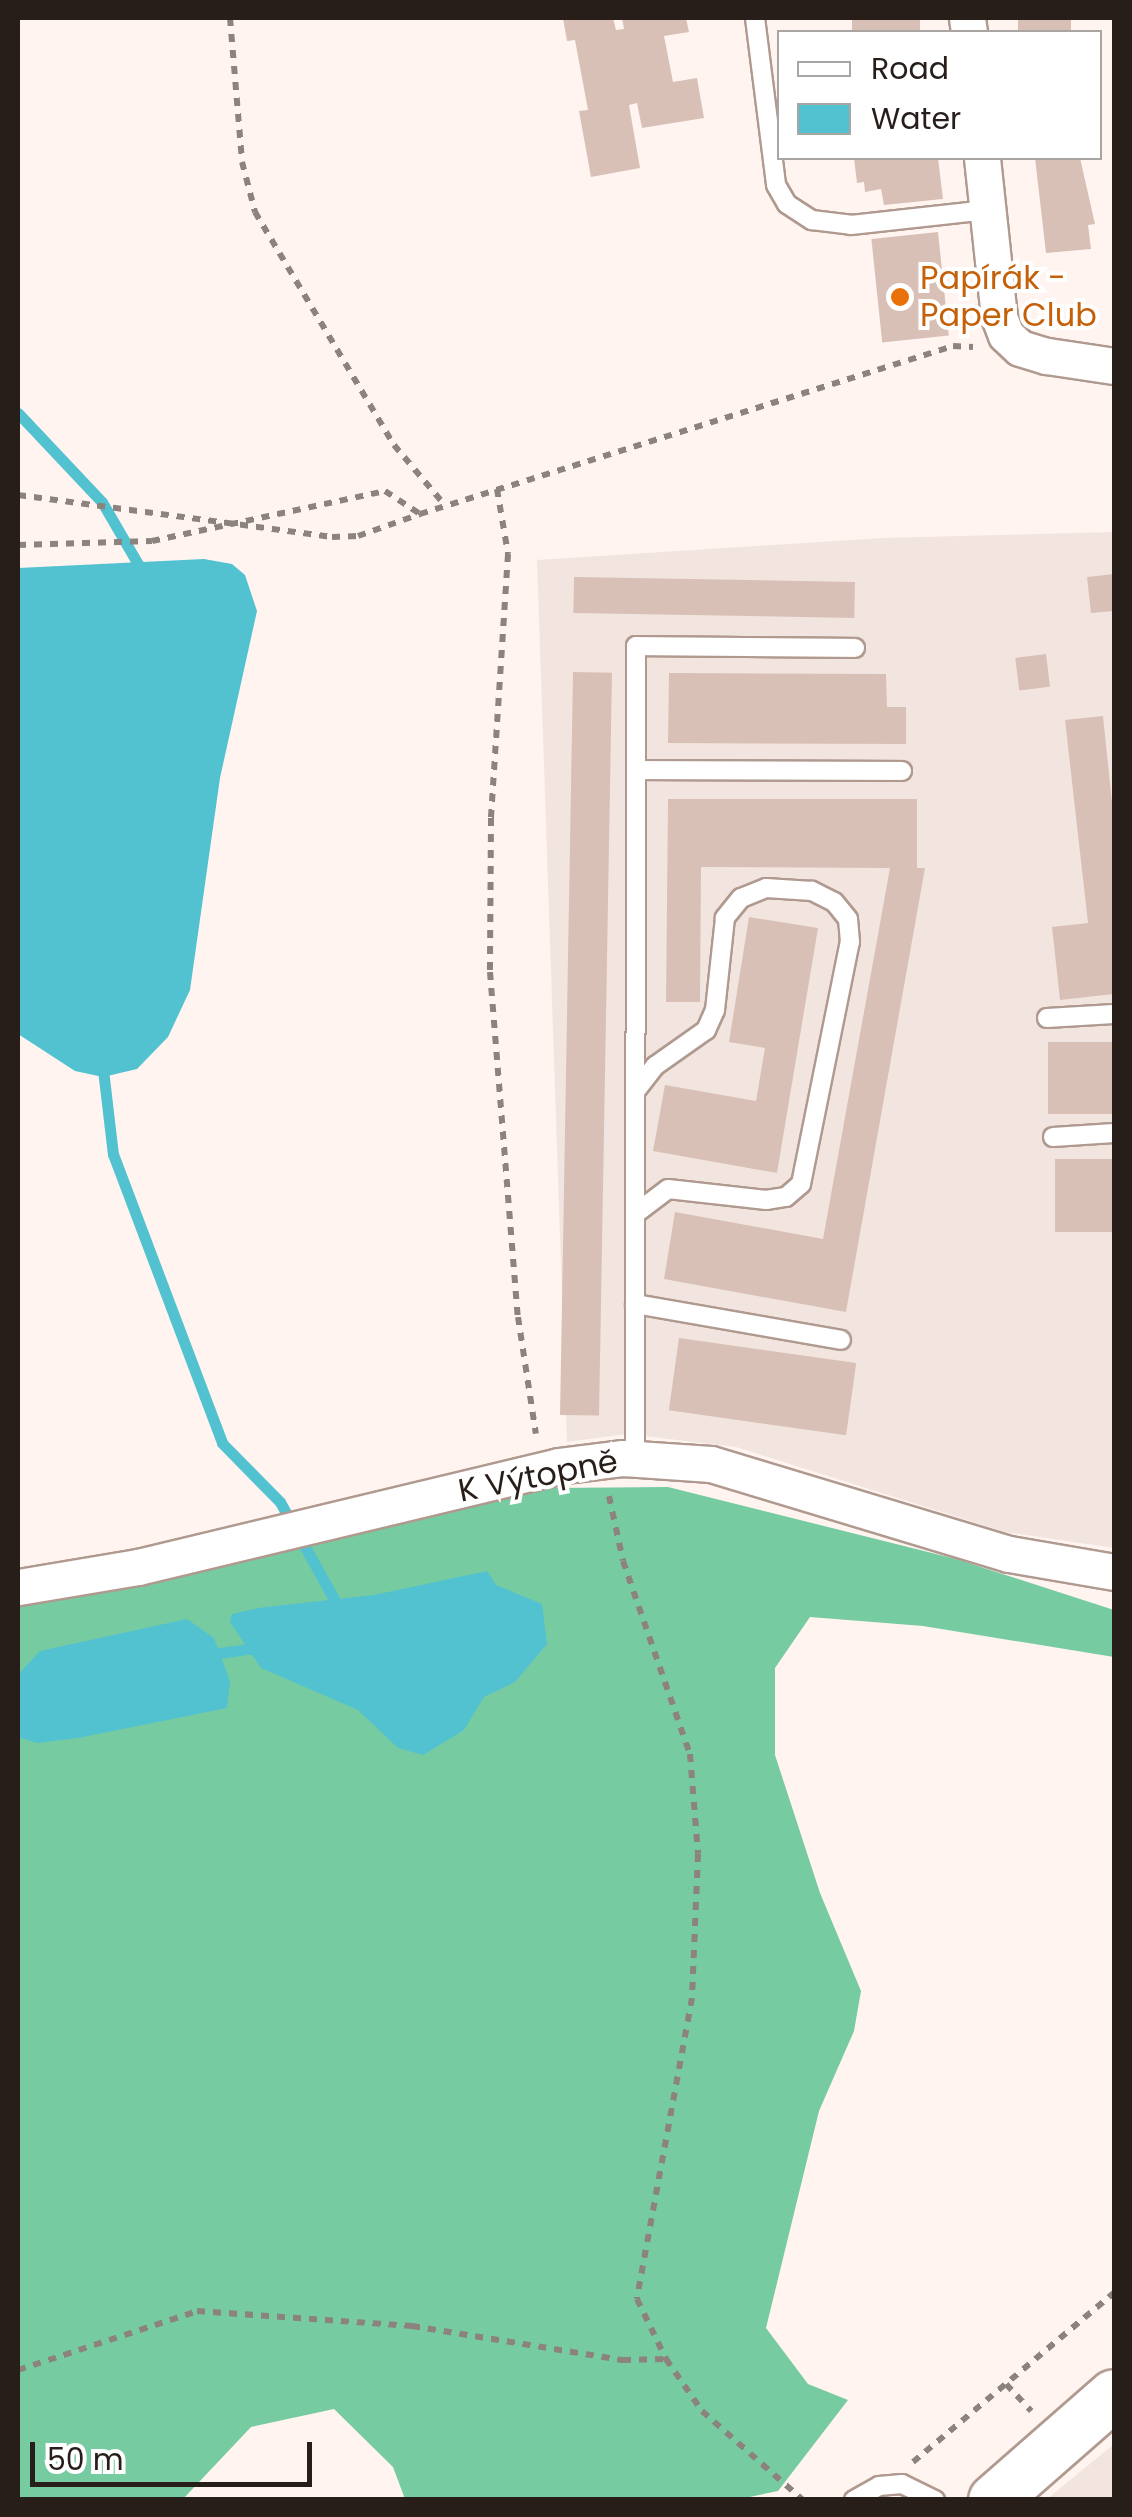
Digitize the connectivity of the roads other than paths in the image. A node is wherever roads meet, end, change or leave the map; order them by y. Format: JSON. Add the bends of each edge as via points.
{"nodes":[{"id":1,"x":754,"y":18,"type":"edge"},
{"id":2,"x":982,"y":160,"type":"edge"},
{"id":3,"x":987,"y":210,"type":"junction"},
{"id":4,"x":1114,"y":366,"type":"edge"},
{"id":5,"x":855,"y":648,"type":"dead end"},
{"id":6,"x":636,"y":770,"type":"junction"},
{"id":7,"x":902,"y":771,"type":"dead end"},
{"id":8,"x":1114,"y":1014,"type":"edge"},
{"id":9,"x":1047,"y":1018,"type":"dead end"},
{"id":10,"x":636,"y":1090,"type":"junction"},
{"id":11,"x":1114,"y":1133,"type":"edge"},
{"id":12,"x":1053,"y":1137,"type":"dead end"},
{"id":13,"x":636,"y":1214,"type":"junction"},
{"id":14,"x":636,"y":1304,"type":"junction"},
{"id":15,"x":841,"y":1340,"type":"dead end"},
{"id":16,"x":618,"y":1459,"type":"junction"},
{"id":17,"x":1114,"y":1572,"type":"edge"},
{"id":18,"x":18,"y":1586,"type":"edge"},
{"id":19,"x":1114,"y":2396,"type":"edge"},
{"id":20,"x":854,"y":2500,"type":"edge"},
{"id":21,"x":934,"y":2500,"type":"edge"},
{"id":22,"x":994,"y":2500,"type":"edge"}],
"edges":[{"from":1,"to":3,"type":"lane","via":[[776,185],[787,204],[812,220],[851,226]]},
{"from":2,"to":3,"type":"street"},
{"from":3,"to":4,"type":"street","via":[[999,317],[1020,348]]},
{"from":5,"to":6,"type":"lane","via":[[636,646]]},
{"from":6,"to":7,"type":"lane"},
{"from":6,"to":10,"type":"lane"},
{"from":8,"to":9,"type":"lane"},
{"from":10,"to":13,"type":"lane"},
{"from":10,"to":13,"type":"lane","via":[[655,1066],[706,1030],[715,1010],[725,918],[741,898],[766,888],[812,892],[834,902],[848,919],[850,942],[801,1184],[786,1197],[766,1200],[668,1189]]},
{"from":11,"to":12,"type":"lane"},
{"from":13,"to":14,"type":"lane"},
{"from":14,"to":15,"type":"lane"},
{"from":14,"to":16,"type":"lane"},
{"from":16,"to":17,"type":"street","name":"K Výtopně","via":[[711,1464],[1009,1554]]},
{"from":16,"to":18,"type":"street","name":"K Výtopně","via":[[541,1470],[138,1568]]},
{"from":19,"to":22,"type":"main road"},
{"from":20,"to":21,"type":"lane","via":[[878,2486],[902,2484]]}]}
